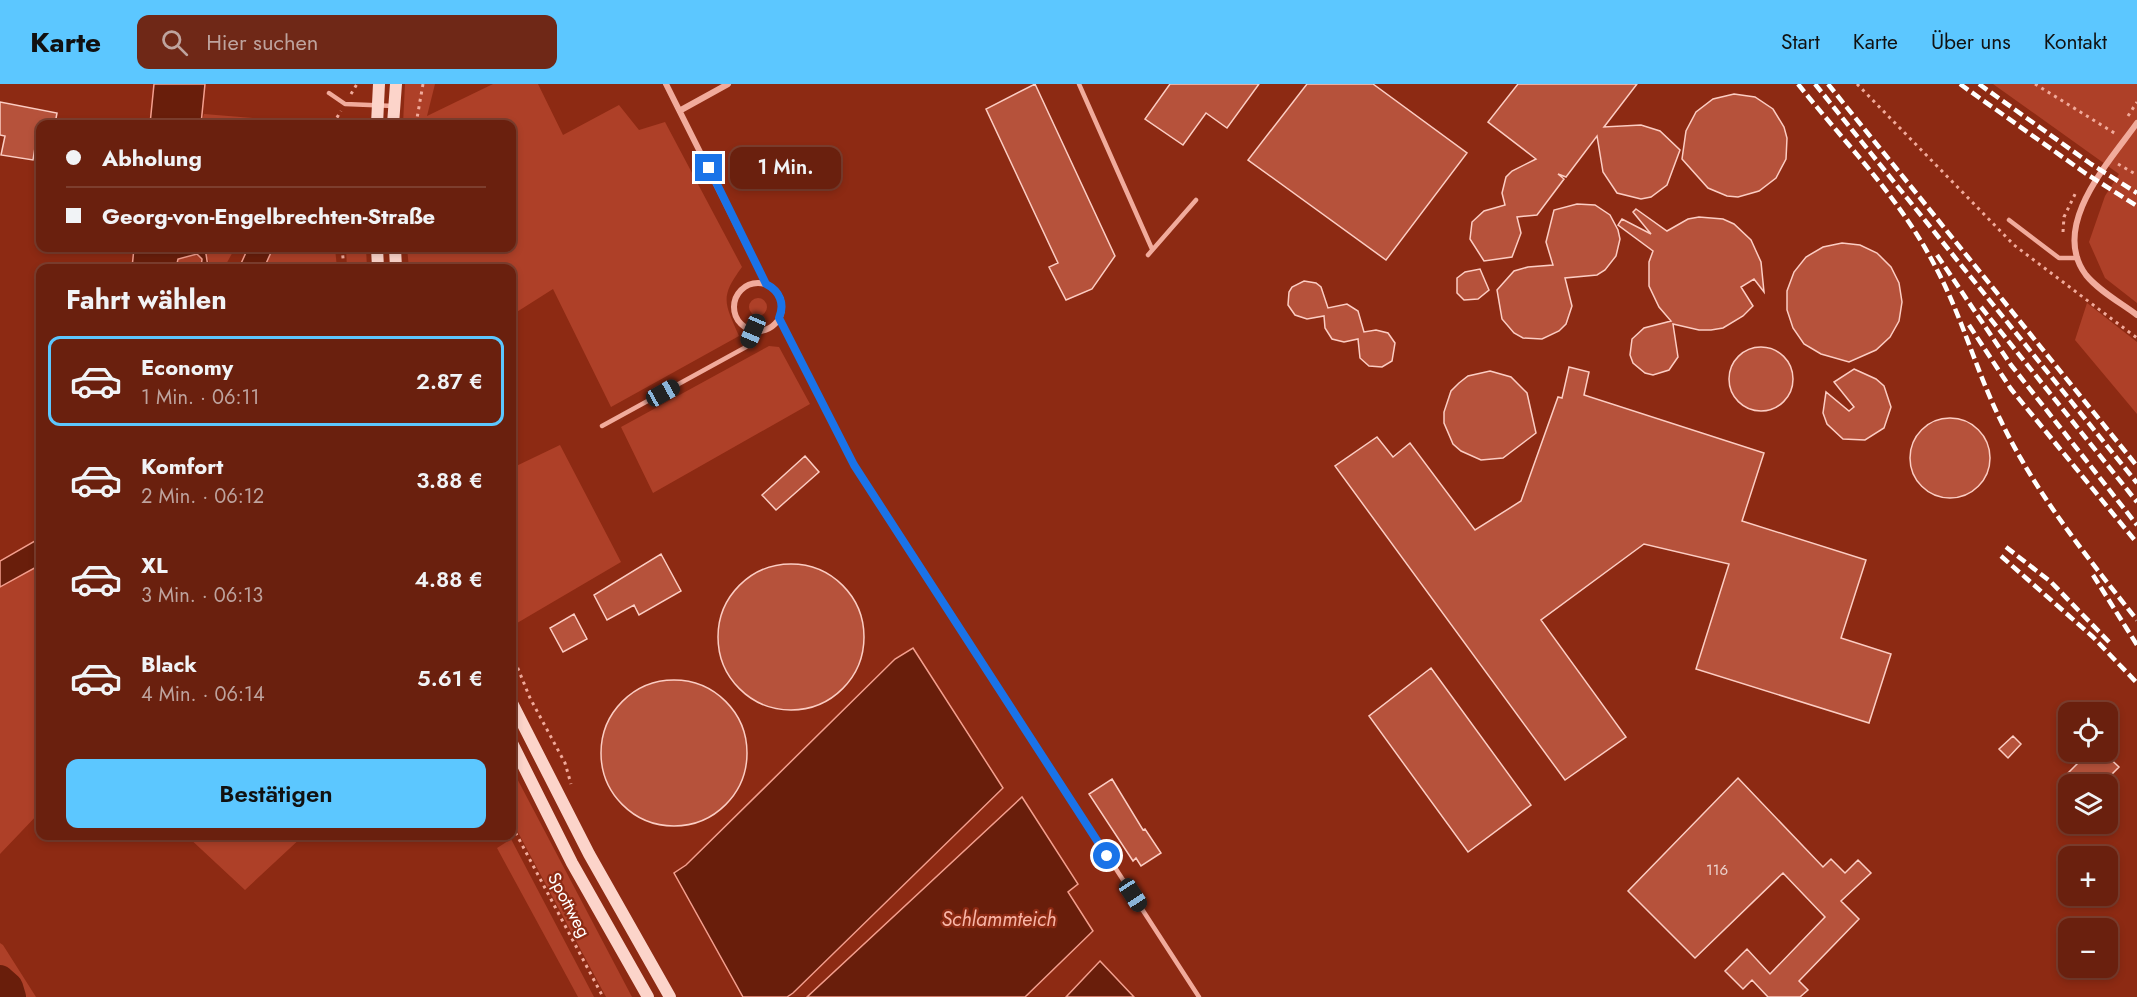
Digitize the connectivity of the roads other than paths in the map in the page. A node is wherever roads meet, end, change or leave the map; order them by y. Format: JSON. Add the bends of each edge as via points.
{"nodes":[{"id":1,"x":379,"y":84,"type":"edge"},
{"id":2,"x":396,"y":84,"type":"edge"},
{"id":3,"x":666,"y":84,"type":"edge"},
{"id":4,"x":728,"y":84,"type":"edge"},
{"id":5,"x":1079,"y":84,"type":"edge"},
{"id":6,"x":328,"y":93,"type":"dead end"},
{"id":7,"x":377,"y":105,"type":"junction"},
{"id":8,"x":394,"y":106,"type":"junction"},
{"id":9,"x":681,"y":111,"type":"junction"},
{"id":10,"x":376,"y":120,"type":"edge"},
{"id":11,"x":393,"y":120,"type":"edge"},
{"id":12,"x":2137,"y":123,"type":"edge"},
{"id":13,"x":1196,"y":200,"type":"dead end"},
{"id":14,"x":2009,"y":220,"type":"dead end"},
{"id":15,"x":1152,"y":249,"type":"junction"},
{"id":16,"x":1148,"y":255,"type":"dead end"},
{"id":17,"x":2078,"y":258,"type":"junction"},
{"id":18,"x":766,"y":284,"type":"junction"},
{"id":19,"x":2137,"y":315,"type":"edge"},
{"id":20,"x":779,"y":318,"type":"junction"},
{"id":21,"x":753,"y":331,"type":"junction"},
{"id":22,"x":789,"y":337,"type":"joint"},
{"id":23,"x":602,"y":426,"type":"dead end"},
{"id":24,"x":516,"y":711,"type":"edge"},
{"id":25,"x":516,"y":750,"type":"edge"},
{"id":26,"x":648,"y":997,"type":"edge"},
{"id":27,"x":670,"y":997,"type":"edge"},
{"id":28,"x":1199,"y":997,"type":"edge"}],
"edges":[{"from":1,"to":7,"type":"main road"},
{"from":2,"to":8,"type":"main road"},
{"from":3,"to":9,"type":"street"},
{"from":4,"to":9,"type":"street"},
{"from":5,"to":15,"type":"lane"},
{"from":6,"to":7,"type":"lane","via":[[345,104]]},
{"from":7,"to":8,"type":"lane"},
{"from":7,"to":10,"type":"main road"},
{"from":8,"to":11,"type":"main road"},
{"from":9,"to":18,"type":"street"},
{"from":12,"to":17,"type":"street","via":[[2076,219]]},
{"from":13,"to":15,"type":"lane"},
{"from":14,"to":17,"type":"lane","via":[[2059,258]]},
{"from":15,"to":16,"type":"lane"},
{"from":17,"to":19,"type":"street","via":[[2086,274]]},
{"from":18,"to":20,"type":"street","via":[[780,297]]},
{"from":18,"to":21,"type":"street","via":[[746,285],[733,304],[736,319]]},
{"from":20,"to":21,"type":"street","via":[[768,329]]},
{"from":20,"to":22,"type":"street"},
{"from":21,"to":23,"type":"lane","via":[[746,347]]},
{"from":22,"to":28,"type":"lane","via":[[854,465]]},
{"from":24,"to":27,"type":"main road","via":[[589,854]]},
{"from":25,"to":26,"type":"main road","via":[[572,863]]}]}
